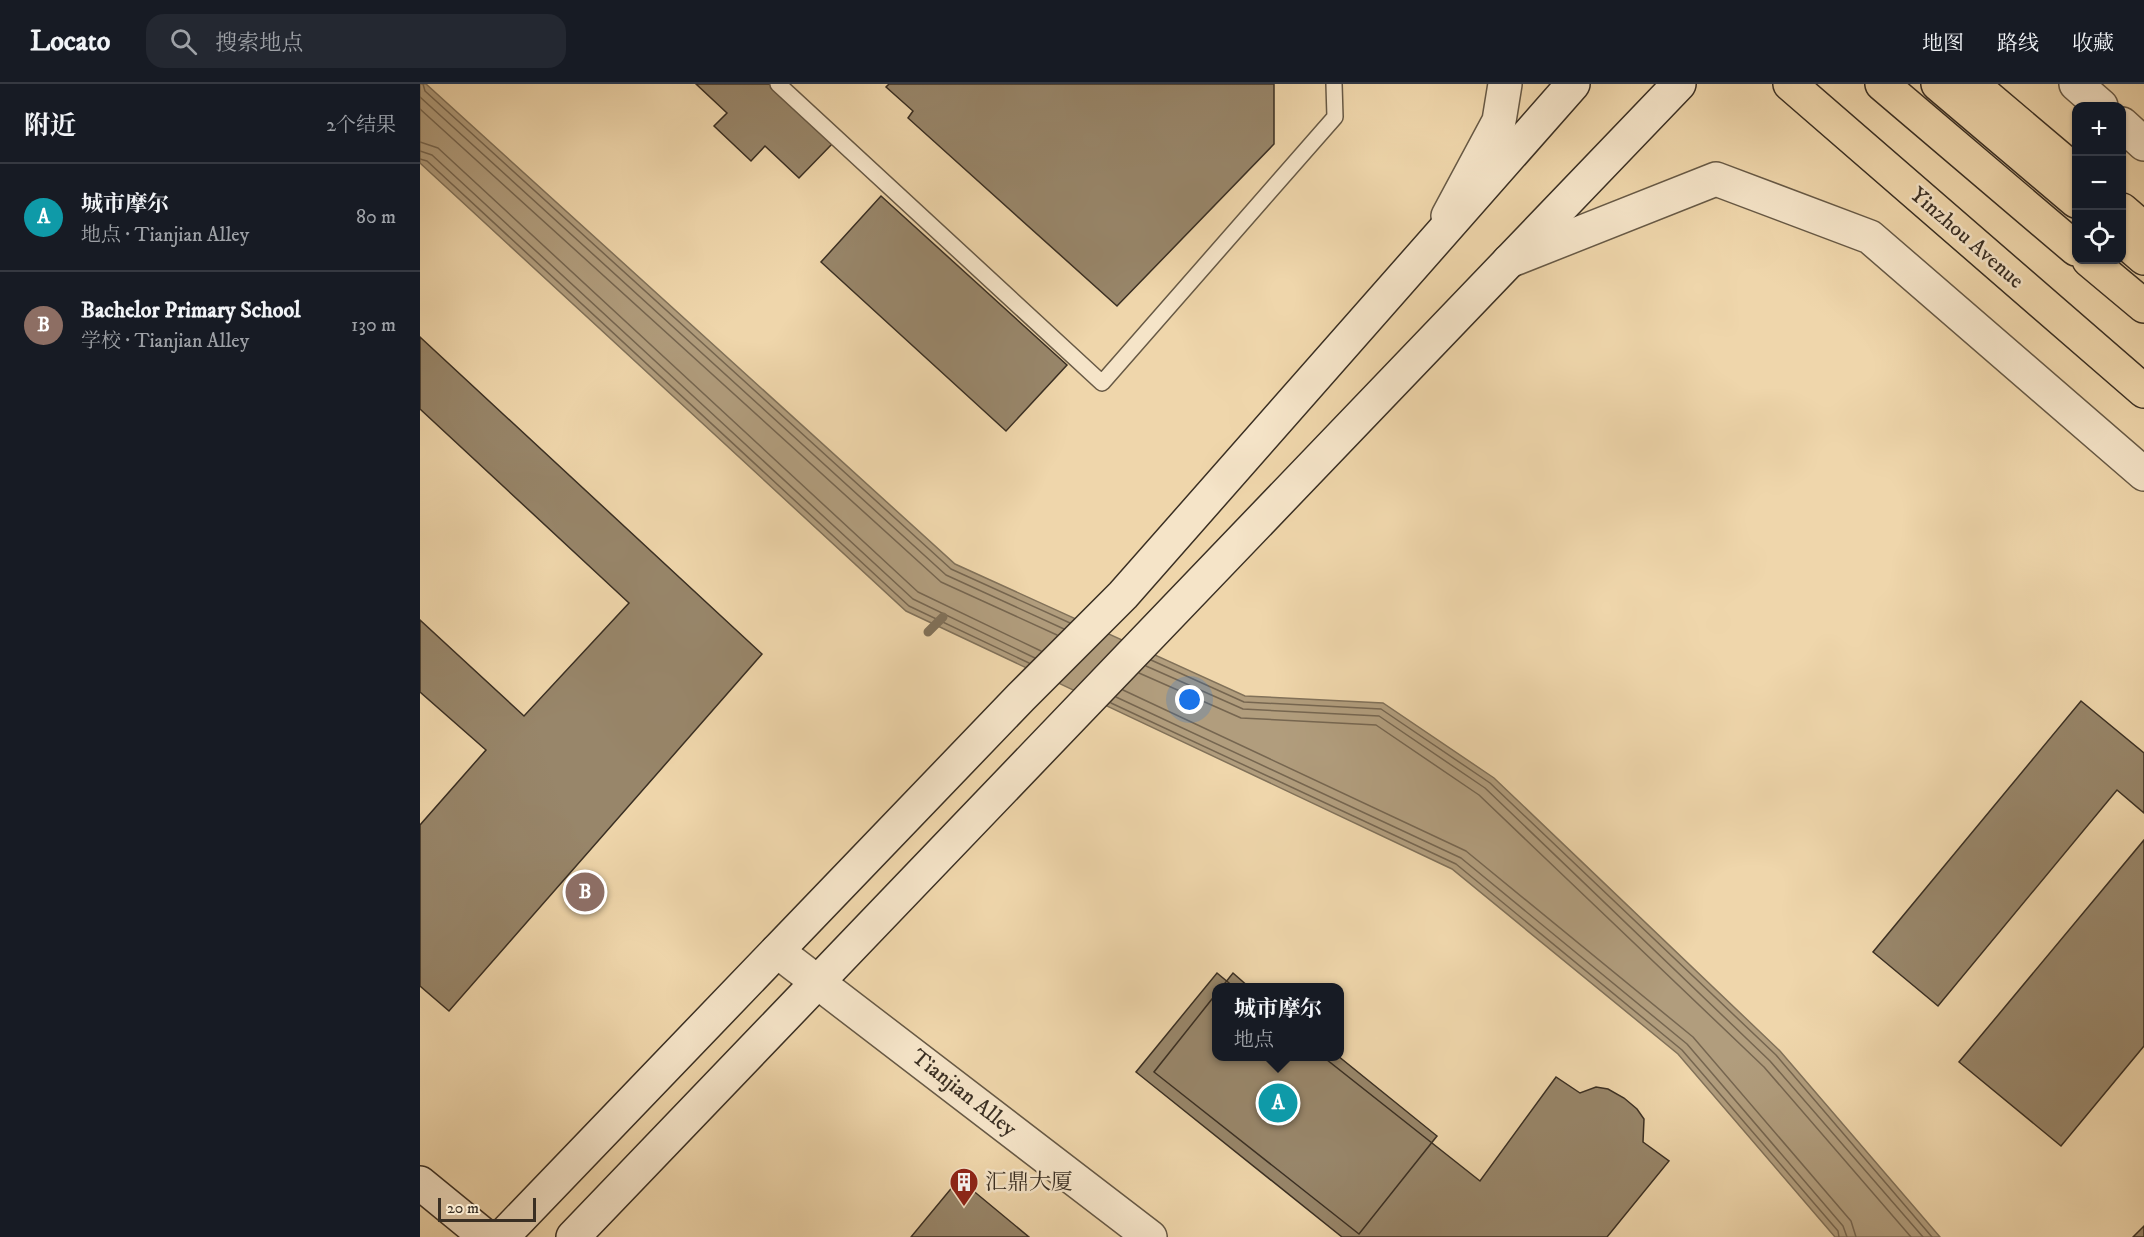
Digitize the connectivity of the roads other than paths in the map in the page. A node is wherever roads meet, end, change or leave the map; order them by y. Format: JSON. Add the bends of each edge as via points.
{"nodes":[{"id":1,"x":778,"y":84,"type":"edge"},
{"id":2,"x":1334,"y":84,"type":"edge"},
{"id":3,"x":1505,"y":84,"type":"edge"},
{"id":4,"x":1573,"y":84,"type":"edge"},
{"id":5,"x":1679,"y":84,"type":"edge"},
{"id":6,"x":1790,"y":84,"type":"edge"},
{"id":7,"x":1882,"y":84,"type":"edge"},
{"id":8,"x":1938,"y":84,"type":"edge"},
{"id":9,"x":1972,"y":84,"type":"edge"},
{"id":10,"x":2076,"y":84,"type":"edge"},
{"id":11,"x":2096,"y":102,"type":"edge"},
{"id":12,"x":2126,"y":128,"type":"edge"},
{"id":13,"x":2144,"y":144,"type":"edge"},
{"id":14,"x":2072,"y":169,"type":"edge"},
{"id":15,"x":2072,"y":198,"type":"edge"},
{"id":16,"x":2126,"y":214,"type":"edge"},
{"id":17,"x":2144,"y":228,"type":"edge"},
{"id":18,"x":1433,"y":243,"type":"junction"},
{"id":19,"x":2126,"y":243,"type":"edge"},
{"id":20,"x":2072,"y":246,"type":"edge"},
{"id":21,"x":2144,"y":258,"type":"edge"},
{"id":22,"x":1509,"y":261,"type":"junction"},
{"id":23,"x":2094,"y":264,"type":"edge"},
{"id":24,"x":2144,"y":306,"type":"edge"},
{"id":25,"x":2144,"y":391,"type":"edge"},
{"id":26,"x":2144,"y":474,"type":"edge"},
{"id":27,"x":777,"y":951,"type":"junction"},
{"id":28,"x":818,"y":981,"type":"junction"},
{"id":29,"x":420,"y":1183,"type":"edge"},
{"id":30,"x":486,"y":1237,"type":"edge"},
{"id":31,"x":502,"y":1237,"type":"edge"},
{"id":32,"x":573,"y":1237,"type":"edge"},
{"id":33,"x":1150,"y":1237,"type":"edge"}],
"edges":[{"from":1,"to":2,"type":"lane","via":[[1102,383],[1335,117]]},
{"from":3,"to":18,"type":"main road","via":[[1499,121]]},
{"from":4,"to":18,"type":"main road"},
{"from":5,"to":22,"type":"main road"},
{"from":6,"to":25,"type":"main road","name":"Yinzhou Avenue"},
{"from":7,"to":20,"type":"main road"},
{"from":8,"to":15,"type":"main road"},
{"from":9,"to":14,"type":"main road"},
{"from":10,"to":11,"type":"main road"},
{"from":12,"to":13,"type":"main road"},
{"from":16,"to":17,"type":"main road"},
{"from":18,"to":27,"type":"main road","via":[[1124,595]]},
{"from":19,"to":21,"type":"main road"},
{"from":22,"to":26,"type":"main road","via":[[1716,179],[1870,237]]},
{"from":22,"to":28,"type":"main road"},
{"from":23,"to":24,"type":"main road"},
{"from":27,"to":28,"type":"main road","name":"Tianjian Alley"},
{"from":27,"to":31,"type":"main road"},
{"from":28,"to":32,"type":"main road"},
{"from":28,"to":33,"type":"main road","name":"Tianjian Alley"},
{"from":29,"to":30,"type":"main road"}]}
